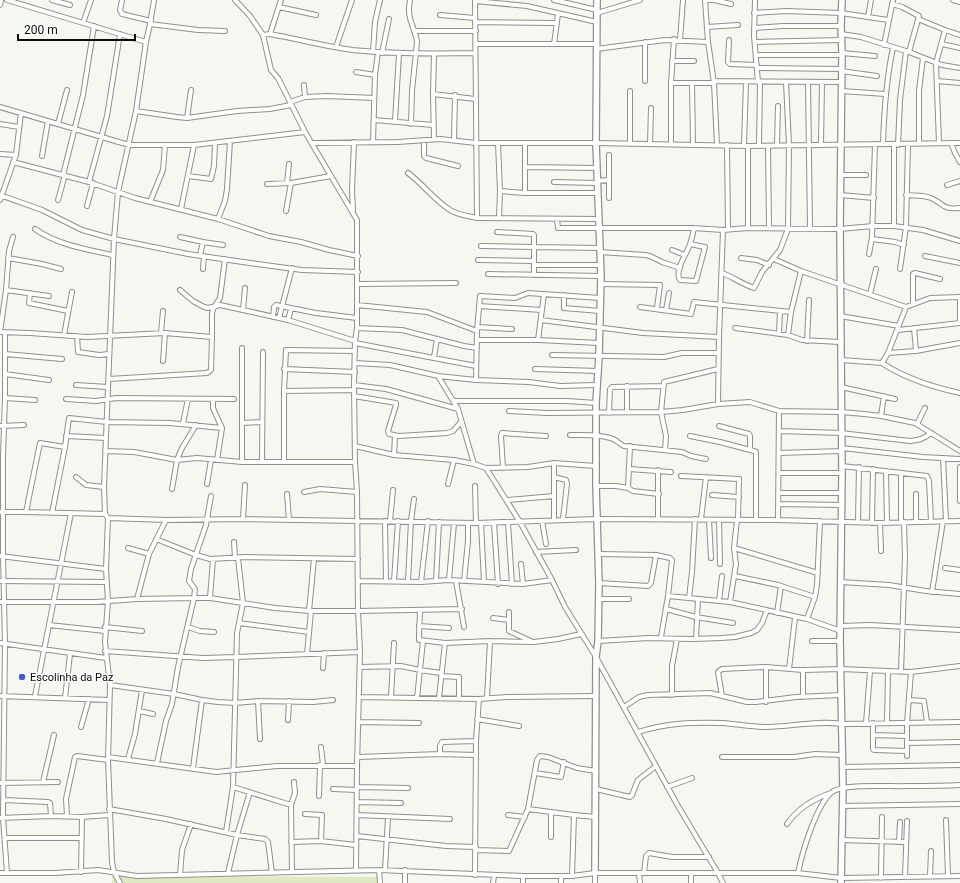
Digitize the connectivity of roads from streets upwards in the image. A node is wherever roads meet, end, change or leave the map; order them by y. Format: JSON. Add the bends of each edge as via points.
{"nodes":[{"id":1,"x":1,"y":0,"type":"edge"},
{"id":2,"x":8,"y":0,"type":"edge"},
{"id":3,"x":52,"y":0,"type":"edge"},
{"id":4,"x":91,"y":0,"type":"edge"},
{"id":5,"x":122,"y":0,"type":"edge"},
{"id":6,"x":154,"y":0,"type":"edge"},
{"id":7,"x":235,"y":0,"type":"edge"},
{"id":8,"x":280,"y":0,"type":"edge"},
{"id":9,"x":352,"y":0,"type":"edge"},
{"id":10,"x":380,"y":0,"type":"edge"},
{"id":11,"x":410,"y":0,"type":"edge"},
{"id":12,"x":554,"y":0,"type":"edge"},
{"id":13,"x":597,"y":0,"type":"edge"},
{"id":14,"x":640,"y":0,"type":"edge"},
{"id":15,"x":683,"y":0,"type":"edge"},
{"id":16,"x":705,"y":0,"type":"edge"},
{"id":17,"x":755,"y":0,"type":"edge"},
{"id":18,"x":842,"y":0,"type":"edge"},
{"id":19,"x":871,"y":0,"type":"edge"},
{"id":20,"x":953,"y":0,"type":"edge"},
{"id":21,"x":475,"y":1,"type":"edge"},
{"id":22,"x":959,"y":1,"type":"edge"},
{"id":23,"x":892,"y":2,"type":"edge"},
{"id":24,"x":731,"y":4,"type":"dead end"},
{"id":25,"x":0,"y":5,"type":"edge"},
{"id":26,"x":70,"y":5,"type":"dead end"},
{"id":27,"x":279,"y":7,"type":"junction"},
{"id":28,"x":597,"y":11,"type":"junction"},
{"id":29,"x":841,"y":13,"type":"junction"},
{"id":30,"x":558,"y":14,"type":"junction"},
{"id":31,"x":754,"y":14,"type":"junction"},
{"id":32,"x":316,"y":15,"type":"dead end"},
{"id":33,"x":440,"y":15,"type":"dead end"},
{"id":34,"x":868,"y":17,"type":"junction"},
{"id":35,"x":389,"y":19,"type":"dead end"},
{"id":36,"x":918,"y":19,"type":"junction"},
{"id":37,"x":475,"y":20,"type":"junction"},
{"id":38,"x":888,"y":20,"type":"junction"},
{"id":39,"x":151,"y":22,"type":"junction"},
{"id":40,"x":597,"y":22,"type":"junction"},
{"id":41,"x":83,"y":23,"type":"junction"},
{"id":42,"x":556,"y":23,"type":"junction"},
{"id":43,"x":738,"y":25,"type":"dead end"},
{"id":44,"x":94,"y":26,"type":"junction"},
{"id":45,"x":841,"y":26,"type":"junction"},
{"id":46,"x":707,"y":27,"type":"junction"},
{"id":47,"x":754,"y":28,"type":"junction"},
{"id":48,"x":945,"y":30,"type":"junction"},
{"id":49,"x":225,"y":31,"type":"dead end"},
{"id":50,"x":414,"y":31,"type":"junction"},
{"id":51,"x":476,"y":31,"type":"junction"},
{"id":52,"x":120,"y":34,"type":"junction"},
{"id":53,"x":270,"y":34,"type":"junction"},
{"id":54,"x":263,"y":35,"type":"junction"},
{"id":55,"x":960,"y":35,"type":"edge"},
{"id":56,"x":841,"y":37,"type":"junction"},
{"id":57,"x":674,"y":40,"type":"junction"},
{"id":58,"x":680,"y":40,"type":"junction"},
{"id":59,"x":729,"y":40,"type":"dead end"},
{"id":60,"x":146,"y":42,"type":"junction"},
{"id":61,"x":645,"y":42,"type":"junction"},
{"id":62,"x":708,"y":42,"type":"junction"},
{"id":63,"x":755,"y":42,"type":"junction"},
{"id":64,"x":475,"y":44,"type":"junction"},
{"id":65,"x":554,"y":44,"type":"junction"},
{"id":66,"x":942,"y":44,"type":"junction"},
{"id":67,"x":884,"y":45,"type":"junction"},
{"id":68,"x":596,"y":46,"type":"junction"},
{"id":69,"x":336,"y":47,"type":"junction"},
{"id":70,"x":893,"y":48,"type":"junction"},
{"id":71,"x":960,"y":48,"type":"edge"},
{"id":72,"x":378,"y":52,"type":"junction"},
{"id":73,"x":908,"y":52,"type":"junction"},
{"id":74,"x":399,"y":54,"type":"junction"},
{"id":75,"x":416,"y":54,"type":"junction"},
{"id":76,"x":434,"y":54,"type":"junction"},
{"id":77,"x":475,"y":54,"type":"junction"},
{"id":78,"x":842,"y":54,"type":"junction"},
{"id":79,"x":756,"y":55,"type":"junction"},
{"id":80,"x":875,"y":56,"type":"dead end"},
{"id":81,"x":923,"y":58,"type":"junction"},
{"id":82,"x":694,"y":61,"type":"dead end"},
{"id":83,"x":672,"y":62,"type":"junction"},
{"id":84,"x":936,"y":63,"type":"junction"},
{"id":85,"x":757,"y":67,"type":"junction"},
{"id":86,"x":960,"y":68,"type":"edge"},
{"id":87,"x":841,"y":70,"type":"junction"},
{"id":88,"x":356,"y":72,"type":"dead end"},
{"id":89,"x":375,"y":75,"type":"junction"},
{"id":90,"x":877,"y":76,"type":"dead end"},
{"id":91,"x":645,"y":81,"type":"dead end"},
{"id":92,"x":937,"y":81,"type":"junction"},
{"id":93,"x":714,"y":82,"type":"junction"},
{"id":94,"x":746,"y":82,"type":"junction"},
{"id":95,"x":759,"y":82,"type":"junction"},
{"id":96,"x":786,"y":82,"type":"junction"},
{"id":97,"x":808,"y":82,"type":"junction"},
{"id":98,"x":822,"y":82,"type":"junction"},
{"id":99,"x":841,"y":82,"type":"junction"},
{"id":100,"x":671,"y":83,"type":"junction"},
{"id":101,"x":692,"y":83,"type":"junction"},
{"id":102,"x":960,"y":83,"type":"edge"},
{"id":103,"x":304,"y":85,"type":"dead end"},
{"id":104,"x":67,"y":90,"type":"dead end"},
{"id":105,"x":191,"y":90,"type":"dead end"},
{"id":106,"x":630,"y":91,"type":"dead end"},
{"id":107,"x":841,"y":91,"type":"junction"},
{"id":108,"x":432,"y":94,"type":"junction"},
{"id":109,"x":885,"y":94,"type":"junction"},
{"id":110,"x":455,"y":95,"type":"junction"},
{"id":111,"x":305,"y":97,"type":"junction"},
{"id":112,"x":374,"y":98,"type":"junction"},
{"id":113,"x":476,"y":99,"type":"junction"},
{"id":114,"x":290,"y":103,"type":"junction"},
{"id":115,"x":0,"y":106,"type":"edge"},
{"id":116,"x":778,"y":106,"type":"dead end"},
{"id":117,"x":651,"y":108,"type":"dead end"},
{"id":118,"x":136,"y":111,"type":"junction"},
{"id":119,"x":21,"y":112,"type":"junction"},
{"id":120,"x":187,"y":118,"type":"junction"},
{"id":121,"x":374,"y":120,"type":"junction"},
{"id":122,"x":48,"y":121,"type":"junction"},
{"id":123,"x":395,"y":121,"type":"junction"},
{"id":124,"x":0,"y":124,"type":"edge"},
{"id":125,"x":58,"y":124,"type":"junction"},
{"id":126,"x":411,"y":124,"type":"junction"},
{"id":127,"x":433,"y":125,"type":"junction"},
{"id":128,"x":18,"y":127,"type":"junction"},
{"id":129,"x":75,"y":129,"type":"junction"},
{"id":130,"x":304,"y":132,"type":"junction"},
{"id":131,"x":102,"y":136,"type":"junction"},
{"id":132,"x":434,"y":139,"type":"junction"},
{"id":133,"x":454,"y":140,"type":"junction"},
{"id":134,"x":230,"y":141,"type":"junction"},
{"id":135,"x":424,"y":141,"type":"junction"},
{"id":136,"x":354,"y":142,"type":"junction"},
{"id":137,"x":373,"y":142,"type":"junction"},
{"id":138,"x":214,"y":143,"type":"junction"},
{"id":139,"x":312,"y":143,"type":"junction"},
{"id":140,"x":476,"y":143,"type":"junction"},
{"id":141,"x":498,"y":143,"type":"junction"},
{"id":142,"x":525,"y":143,"type":"junction"},
{"id":143,"x":596,"y":143,"type":"junction"},
{"id":144,"x":939,"y":143,"type":"junction"},
{"id":145,"x":951,"y":143,"type":"junction"},
{"id":146,"x":960,"y":143,"type":"edge"},
{"id":147,"x":630,"y":144,"type":"junction"},
{"id":148,"x":650,"y":144,"type":"junction"},
{"id":149,"x":672,"y":144,"type":"junction"},
{"id":150,"x":840,"y":144,"type":"junction"},
{"id":151,"x":875,"y":144,"type":"junction"},
{"id":152,"x":883,"y":144,"type":"junction"},
{"id":153,"x":896,"y":144,"type":"junction"},
{"id":154,"x":908,"y":144,"type":"junction"},
{"id":155,"x":919,"y":144,"type":"junction"},
{"id":156,"x":129,"y":145,"type":"junction"},
{"id":157,"x":166,"y":145,"type":"junction"},
{"id":158,"x":194,"y":145,"type":"junction"},
{"id":159,"x":693,"y":145,"type":"junction"},
{"id":160,"x":717,"y":145,"type":"junction"},
{"id":161,"x":727,"y":145,"type":"junction"},
{"id":162,"x":759,"y":145,"type":"junction"},
{"id":163,"x":777,"y":145,"type":"junction"},
{"id":164,"x":789,"y":145,"type":"junction"},
{"id":165,"x":810,"y":145,"type":"junction"},
{"id":166,"x":821,"y":145,"type":"junction"},
{"id":167,"x":746,"y":146,"type":"junction"},
{"id":168,"x":768,"y":146,"type":"junction"},
{"id":169,"x":0,"y":154,"type":"edge"},
{"id":170,"x":16,"y":155,"type":"junction"},
{"id":171,"x":609,"y":155,"type":"dead end"},
{"id":172,"x":42,"y":156,"type":"dead end"},
{"id":173,"x":13,"y":162,"type":"junction"},
{"id":174,"x":960,"y":162,"type":"edge"},
{"id":175,"x":289,"y":164,"type":"dead end"},
{"id":176,"x":458,"y":166,"type":"dead end"},
{"id":177,"x":525,"y":167,"type":"junction"},
{"id":178,"x":597,"y":168,"type":"junction"},
{"id":179,"x":408,"y":173,"type":"dead end"},
{"id":180,"x":64,"y":175,"type":"junction"},
{"id":181,"x":840,"y":175,"type":"junction"},
{"id":182,"x":866,"y":175,"type":"dead end"},
{"id":183,"x":188,"y":176,"type":"junction"},
{"id":184,"x":331,"y":176,"type":"junction"},
{"id":185,"x":609,"y":180,"type":"junction"},
{"id":186,"x":960,"y":181,"type":"edge"},
{"id":187,"x":554,"y":182,"type":"dead end"},
{"id":188,"x":597,"y":182,"type":"junction"},
{"id":189,"x":91,"y":183,"type":"junction"},
{"id":190,"x":289,"y":183,"type":"junction"},
{"id":191,"x":267,"y":184,"type":"dead end"},
{"id":192,"x":947,"y":185,"type":"dead end"},
{"id":193,"x":500,"y":191,"type":"junction"},
{"id":194,"x":118,"y":192,"type":"junction"},
{"id":195,"x":525,"y":193,"type":"junction"},
{"id":196,"x":598,"y":193,"type":"junction"},
{"id":197,"x":1,"y":195,"type":"edge"},
{"id":198,"x":840,"y":195,"type":"junction"},
{"id":199,"x":906,"y":195,"type":"junction"},
{"id":200,"x":609,"y":198,"type":"dead end"},
{"id":201,"x":874,"y":198,"type":"junction"},
{"id":202,"x":0,"y":200,"type":"edge"},
{"id":203,"x":58,"y":200,"type":"dead end"},
{"id":204,"x":150,"y":202,"type":"junction"},
{"id":205,"x":87,"y":206,"type":"dead end"},
{"id":206,"x":960,"y":208,"type":"edge"},
{"id":207,"x":181,"y":209,"type":"junction"},
{"id":208,"x":286,"y":211,"type":"dead end"},
{"id":209,"x":353,"y":213,"type":"junction"},
{"id":210,"x":477,"y":218,"type":"junction"},
{"id":211,"x":499,"y":218,"type":"junction"},
{"id":212,"x":557,"y":219,"type":"junction"},
{"id":213,"x":599,"y":219,"type":"junction"},
{"id":214,"x":218,"y":220,"type":"junction"},
{"id":215,"x":873,"y":226,"type":"junction"},
{"id":216,"x":894,"y":226,"type":"junction"},
{"id":217,"x":600,"y":227,"type":"junction"},
{"id":218,"x":906,"y":227,"type":"junction"},
{"id":219,"x":694,"y":228,"type":"junction"},
{"id":220,"x":748,"y":228,"type":"junction"},
{"id":221,"x":769,"y":228,"type":"junction"},
{"id":222,"x":788,"y":228,"type":"junction"},
{"id":223,"x":35,"y":229,"type":"dead end"},
{"id":224,"x":728,"y":229,"type":"junction"},
{"id":225,"x":810,"y":229,"type":"junction"},
{"id":226,"x":840,"y":229,"type":"junction"},
{"id":227,"x":723,"y":230,"type":"junction"},
{"id":228,"x":497,"y":232,"type":"dead end"},
{"id":229,"x":180,"y":236,"type":"dead end"},
{"id":230,"x":13,"y":237,"type":"dead end"},
{"id":231,"x":114,"y":239,"type":"junction"},
{"id":232,"x":872,"y":239,"type":"junction"},
{"id":233,"x":960,"y":241,"type":"edge"},
{"id":234,"x":203,"y":242,"type":"junction"},
{"id":235,"x":690,"y":244,"type":"junction"},
{"id":236,"x":223,"y":245,"type":"dead end"},
{"id":237,"x":904,"y":245,"type":"junction"},
{"id":238,"x":481,"y":246,"type":"dead end"},
{"id":239,"x":534,"y":247,"type":"junction"},
{"id":240,"x":600,"y":250,"type":"junction"},
{"id":241,"x":672,"y":250,"type":"dead end"},
{"id":242,"x":869,"y":254,"type":"dead end"},
{"id":243,"x":112,"y":255,"type":"junction"},
{"id":244,"x":202,"y":255,"type":"junction"},
{"id":245,"x":685,"y":255,"type":"junction"},
{"id":246,"x":358,"y":256,"type":"junction"},
{"id":247,"x":925,"y":256,"type":"dead end"},
{"id":248,"x":8,"y":258,"type":"junction"},
{"id":249,"x":741,"y":258,"type":"dead end"},
{"id":250,"x":225,"y":259,"type":"junction"},
{"id":251,"x":774,"y":259,"type":"junction"},
{"id":252,"x":478,"y":260,"type":"dead end"},
{"id":253,"x":534,"y":263,"type":"junction"},
{"id":254,"x":769,"y":264,"type":"junction"},
{"id":255,"x":960,"y":264,"type":"edge"},
{"id":256,"x":600,"y":266,"type":"junction"},
{"id":257,"x":292,"y":268,"type":"junction"},
{"id":258,"x":680,"y":268,"type":"junction"},
{"id":259,"x":61,"y":269,"type":"dead end"},
{"id":260,"x":203,"y":269,"type":"dead end"},
{"id":261,"x":876,"y":269,"type":"dead end"},
{"id":262,"x":900,"y":269,"type":"dead end"},
{"id":263,"x":801,"y":271,"type":"junction"},
{"id":264,"x":358,"y":272,"type":"junction"},
{"id":265,"x":722,"y":273,"type":"junction"},
{"id":266,"x":488,"y":274,"type":"dead end"},
{"id":267,"x":534,"y":275,"type":"junction"},
{"id":268,"x":601,"y":276,"type":"junction"},
{"id":269,"x":940,"y":279,"type":"dead end"},
{"id":270,"x":456,"y":283,"type":"dead end"},
{"id":271,"x":840,"y":283,"type":"junction"},
{"id":272,"x":358,"y":284,"type":"junction"},
{"id":273,"x":601,"y":284,"type":"junction"},
{"id":274,"x":245,"y":288,"type":"dead end"},
{"id":275,"x":6,"y":290,"type":"junction"},
{"id":276,"x":180,"y":290,"type":"dead end"},
{"id":277,"x":72,"y":292,"type":"dead end"},
{"id":278,"x":30,"y":293,"type":"junction"},
{"id":279,"x":669,"y":293,"type":"dead end"},
{"id":280,"x":544,"y":294,"type":"junction"},
{"id":281,"x":870,"y":294,"type":"junction"},
{"id":282,"x":49,"y":296,"type":"dead end"},
{"id":283,"x":564,"y":296,"type":"junction"},
{"id":284,"x":960,"y":297,"type":"edge"},
{"id":285,"x":600,"y":298,"type":"junction"},
{"id":286,"x":809,"y":300,"type":"dead end"},
{"id":287,"x":913,"y":303,"type":"junction"},
{"id":288,"x":720,"y":304,"type":"junction"},
{"id":289,"x":357,"y":305,"type":"junction"},
{"id":290,"x":479,"y":306,"type":"junction"},
{"id":291,"x":214,"y":307,"type":"junction"},
{"id":292,"x":283,"y":307,"type":"junction"},
{"id":293,"x":640,"y":307,"type":"dead end"},
{"id":294,"x":906,"y":307,"type":"junction"},
{"id":295,"x":657,"y":308,"type":"junction"},
{"id":296,"x":291,"y":309,"type":"junction"},
{"id":297,"x":243,"y":310,"type":"junction"},
{"id":298,"x":542,"y":310,"type":"junction"},
{"id":299,"x":666,"y":310,"type":"junction"},
{"id":300,"x":68,"y":311,"type":"junction"},
{"id":301,"x":163,"y":311,"type":"dead end"},
{"id":302,"x":600,"y":311,"type":"junction"},
{"id":303,"x":780,"y":311,"type":"junction"},
{"id":304,"x":791,"y":312,"type":"junction"},
{"id":305,"x":840,"y":316,"type":"junction"},
{"id":306,"x":273,"y":317,"type":"junction"},
{"id":307,"x":279,"y":318,"type":"junction"},
{"id":308,"x":357,"y":318,"type":"junction"},
{"id":309,"x":288,"y":320,"type":"junction"},
{"id":310,"x":541,"y":320,"type":"junction"},
{"id":311,"x":960,"y":323,"type":"edge"},
{"id":312,"x":358,"y":328,"type":"junction"},
{"id":313,"x":599,"y":328,"type":"junction"},
{"id":314,"x":735,"y":328,"type":"dead end"},
{"id":315,"x":898,"y":328,"type":"junction"},
{"id":316,"x":914,"y":328,"type":"junction"},
{"id":317,"x":477,"y":329,"type":"junction"},
{"id":318,"x":512,"y":329,"type":"dead end"},
{"id":319,"x":2,"y":332,"type":"edge"},
{"id":320,"x":163,"y":333,"type":"junction"},
{"id":321,"x":779,"y":334,"type":"junction"},
{"id":322,"x":64,"y":335,"type":"junction"},
{"id":323,"x":788,"y":335,"type":"junction"},
{"id":324,"x":77,"y":336,"type":"junction"},
{"id":325,"x":109,"y":336,"type":"junction"},
{"id":326,"x":212,"y":337,"type":"junction"},
{"id":327,"x":719,"y":337,"type":"junction"},
{"id":328,"x":437,"y":339,"type":"junction"},
{"id":329,"x":477,"y":340,"type":"junction"},
{"id":330,"x":538,"y":340,"type":"junction"},
{"id":331,"x":807,"y":341,"type":"junction"},
{"id":332,"x":355,"y":342,"type":"junction"},
{"id":333,"x":840,"y":342,"type":"junction"},
{"id":334,"x":599,"y":343,"type":"junction"},
{"id":335,"x":960,"y":343,"type":"edge"},
{"id":336,"x":242,"y":348,"type":"dead end"},
{"id":337,"x":477,"y":348,"type":"junction"},
{"id":338,"x":355,"y":351,"type":"junction"},
{"id":339,"x":916,"y":351,"type":"junction"},
{"id":340,"x":263,"y":352,"type":"dead end"},
{"id":341,"x":718,"y":353,"type":"junction"},
{"id":342,"x":888,"y":353,"type":"junction"},
{"id":343,"x":5,"y":354,"type":"junction"},
{"id":344,"x":109,"y":354,"type":"junction"},
{"id":345,"x":552,"y":355,"type":"dead end"},
{"id":346,"x":599,"y":356,"type":"junction"},
{"id":347,"x":434,"y":357,"type":"junction"},
{"id":348,"x":62,"y":358,"type":"dead end"},
{"id":349,"x":841,"y":360,"type":"junction"},
{"id":350,"x":163,"y":361,"type":"dead end"},
{"id":351,"x":355,"y":363,"type":"junction"},
{"id":352,"x":882,"y":363,"type":"junction"},
{"id":353,"x":476,"y":366,"type":"junction"},
{"id":354,"x":2,"y":368,"type":"edge"},
{"id":355,"x":535,"y":368,"type":"dead end"},
{"id":356,"x":284,"y":370,"type":"junction"},
{"id":357,"x":718,"y":370,"type":"junction"},
{"id":358,"x":598,"y":371,"type":"junction"},
{"id":359,"x":355,"y":372,"type":"junction"},
{"id":360,"x":5,"y":374,"type":"junction"},
{"id":361,"x":438,"y":376,"type":"junction"},
{"id":362,"x":109,"y":379,"type":"junction"},
{"id":363,"x":49,"y":380,"type":"dead end"},
{"id":364,"x":476,"y":380,"type":"junction"},
{"id":365,"x":76,"y":385,"type":"dead end"},
{"id":366,"x":596,"y":386,"type":"junction"},
{"id":367,"x":627,"y":386,"type":"junction"},
{"id":368,"x":663,"y":386,"type":"junction"},
{"id":369,"x":108,"y":387,"type":"junction"},
{"id":370,"x":841,"y":387,"type":"junction"},
{"id":371,"x":354,"y":388,"type":"junction"},
{"id":372,"x":284,"y":391,"type":"junction"},
{"id":373,"x":960,"y":393,"type":"edge"},
{"id":374,"x":354,"y":396,"type":"junction"},
{"id":375,"x":884,"y":396,"type":"junction"},
{"id":376,"x":5,"y":398,"type":"junction"},
{"id":377,"x":66,"y":399,"type":"dead end"},
{"id":378,"x":188,"y":399,"type":"junction"},
{"id":379,"x":213,"y":399,"type":"junction"},
{"id":380,"x":234,"y":399,"type":"dead end"},
{"id":381,"x":895,"y":399,"type":"dead end"},
{"id":382,"x":35,"y":400,"type":"dead end"},
{"id":383,"x":108,"y":400,"type":"junction"},
{"id":384,"x":454,"y":401,"type":"junction"},
{"id":385,"x":596,"y":403,"type":"junction"},
{"id":386,"x":718,"y":404,"type":"junction"},
{"id":387,"x":925,"y":408,"type":"dead end"},
{"id":388,"x":458,"y":409,"type":"junction"},
{"id":389,"x":509,"y":411,"type":"dead end"},
{"id":390,"x":780,"y":411,"type":"junction"},
{"id":391,"x":596,"y":412,"type":"junction"},
{"id":392,"x":627,"y":412,"type":"junction"},
{"id":393,"x":661,"y":412,"type":"junction"},
{"id":394,"x":842,"y":412,"type":"junction"},
{"id":395,"x":609,"y":413,"type":"junction"},
{"id":396,"x":881,"y":416,"type":"junction"},
{"id":397,"x":107,"y":422,"type":"junction"},
{"id":398,"x":262,"y":422,"type":"junction"},
{"id":399,"x":461,"y":422,"type":"junction"},
{"id":400,"x":183,"y":423,"type":"junction"},
{"id":401,"x":242,"y":423,"type":"junction"},
{"id":402,"x":917,"y":424,"type":"junction"},
{"id":403,"x":24,"y":425,"type":"dead end"},
{"id":404,"x":196,"y":425,"type":"junction"},
{"id":405,"x":2,"y":426,"type":"edge"},
{"id":406,"x":719,"y":426,"type":"dead end"},
{"id":407,"x":222,"y":428,"type":"junction"},
{"id":408,"x":779,"y":432,"type":"junction"},
{"id":409,"x":841,"y":433,"type":"junction"},
{"id":410,"x":931,"y":433,"type":"junction"},
{"id":411,"x":570,"y":435,"type":"dead end"},
{"id":412,"x":66,"y":436,"type":"junction"},
{"id":413,"x":394,"y":436,"type":"junction"},
{"id":414,"x":546,"y":436,"type":"dead end"},
{"id":415,"x":596,"y":436,"type":"junction"},
{"id":416,"x":690,"y":436,"type":"dead end"},
{"id":417,"x":106,"y":438,"type":"junction"},
{"id":418,"x":355,"y":446,"type":"junction"},
{"id":419,"x":630,"y":446,"type":"junction"},
{"id":420,"x":65,"y":447,"type":"junction"},
{"id":421,"x":841,"y":449,"type":"junction"},
{"id":422,"x":665,"y":450,"type":"junction"},
{"id":423,"x":750,"y":450,"type":"junction"},
{"id":424,"x":106,"y":451,"type":"junction"},
{"id":425,"x":960,"y":452,"type":"edge"},
{"id":426,"x":778,"y":453,"type":"junction"},
{"id":427,"x":394,"y":455,"type":"junction"},
{"id":428,"x":943,"y":458,"type":"junction"},
{"id":429,"x":706,"y":459,"type":"dead end"},
{"id":430,"x":960,"y":459,"type":"edge"},
{"id":431,"x":177,"y":460,"type":"junction"},
{"id":432,"x":211,"y":460,"type":"junction"},
{"id":433,"x":217,"y":460,"type":"junction"},
{"id":434,"x":454,"y":460,"type":"junction"},
{"id":435,"x":284,"y":461,"type":"junction"},
{"id":436,"x":242,"y":462,"type":"junction"},
{"id":437,"x":262,"y":462,"type":"junction"},
{"id":438,"x":355,"y":462,"type":"junction"},
{"id":439,"x":554,"y":463,"type":"junction"},
{"id":440,"x":474,"y":464,"type":"junction"},
{"id":441,"x":596,"y":466,"type":"junction"},
{"id":442,"x":842,"y":466,"type":"junction"},
{"id":443,"x":859,"y":467,"type":"junction"},
{"id":444,"x":960,"y":467,"type":"edge"},
{"id":445,"x":486,"y":468,"type":"junction"},
{"id":446,"x":503,"y":468,"type":"junction"},
{"id":447,"x":629,"y":469,"type":"junction"},
{"id":448,"x":873,"y":469,"type":"junction"},
{"id":449,"x":658,"y":470,"type":"junction"},
{"id":450,"x":886,"y":471,"type":"junction"},
{"id":451,"x":671,"y":472,"type":"dead end"},
{"id":452,"x":842,"y":472,"type":"junction"},
{"id":453,"x":779,"y":473,"type":"junction"},
{"id":454,"x":901,"y":473,"type":"junction"},
{"id":455,"x":681,"y":476,"type":"dead end"},
{"id":456,"x":76,"y":477,"type":"dead end"},
{"id":457,"x":554,"y":477,"type":"junction"},
{"id":458,"x":706,"y":477,"type":"junction"},
{"id":459,"x":208,"y":484,"type":"dead end"},
{"id":460,"x":448,"y":484,"type":"dead end"},
{"id":461,"x":245,"y":485,"type":"dead end"},
{"id":462,"x":475,"y":486,"type":"dead end"},
{"id":463,"x":596,"y":486,"type":"junction"},
{"id":464,"x":104,"y":487,"type":"junction"},
{"id":465,"x":628,"y":488,"type":"junction"},
{"id":466,"x":172,"y":489,"type":"dead end"},
{"id":467,"x":393,"y":490,"type":"dead end"},
{"id":468,"x":304,"y":492,"type":"dead end"},
{"id":469,"x":357,"y":492,"type":"junction"},
{"id":470,"x":778,"y":493,"type":"junction"},
{"id":471,"x":842,"y":493,"type":"junction"},
{"id":472,"x":287,"y":494,"type":"dead end"},
{"id":473,"x":659,"y":494,"type":"junction"},
{"id":474,"x":916,"y":494,"type":"dead end"},
{"id":475,"x":712,"y":495,"type":"dead end"},
{"id":476,"x":211,"y":496,"type":"dead end"},
{"id":477,"x":554,"y":496,"type":"junction"},
{"id":478,"x":739,"y":497,"type":"junction"},
{"id":479,"x":414,"y":499,"type":"dead end"},
{"id":480,"x":507,"y":500,"type":"junction"},
{"id":481,"x":960,"y":501,"type":"edge"},
{"id":482,"x":778,"y":504,"type":"junction"},
{"id":483,"x":842,"y":505,"type":"junction"},
{"id":484,"x":26,"y":512,"type":"junction"},
{"id":485,"x":2,"y":513,"type":"edge"},
{"id":486,"x":52,"y":513,"type":"junction"},
{"id":487,"x":71,"y":513,"type":"junction"},
{"id":488,"x":105,"y":514,"type":"junction"},
{"id":489,"x":108,"y":518,"type":"junction"},
{"id":490,"x":207,"y":519,"type":"junction"},
{"id":491,"x":243,"y":519,"type":"junction"},
{"id":492,"x":563,"y":519,"type":"junction"},
{"id":493,"x":597,"y":519,"type":"junction"},
{"id":494,"x":658,"y":519,"type":"junction"},
{"id":495,"x":695,"y":519,"type":"junction"},
{"id":496,"x":166,"y":520,"type":"junction"},
{"id":497,"x":289,"y":520,"type":"junction"},
{"id":498,"x":542,"y":520,"type":"junction"},
{"id":499,"x":554,"y":520,"type":"junction"},
{"id":500,"x":701,"y":520,"type":"junction"},
{"id":501,"x":709,"y":520,"type":"junction"},
{"id":502,"x":719,"y":520,"type":"junction"},
{"id":503,"x":737,"y":520,"type":"junction"},
{"id":504,"x":756,"y":520,"type":"junction"},
{"id":505,"x":778,"y":520,"type":"junction"},
{"id":506,"x":357,"y":521,"type":"junction"},
{"id":507,"x":385,"y":521,"type":"junction"},
{"id":508,"x":390,"y":521,"type":"junction"},
{"id":509,"x":398,"y":521,"type":"junction"},
{"id":510,"x":411,"y":521,"type":"junction"},
{"id":511,"x":428,"y":521,"type":"junction"},
{"id":512,"x":820,"y":521,"type":"junction"},
{"id":513,"x":916,"y":521,"type":"junction"},
{"id":514,"x":930,"y":521,"type":"junction"},
{"id":515,"x":944,"y":521,"type":"junction"},
{"id":516,"x":960,"y":521,"type":"edge"},
{"id":517,"x":440,"y":522,"type":"junction"},
{"id":518,"x":494,"y":522,"type":"junction"},
{"id":519,"x":520,"y":522,"type":"junction"},
{"id":520,"x":842,"y":522,"type":"junction"},
{"id":521,"x":858,"y":522,"type":"junction"},
{"id":522,"x":872,"y":522,"type":"junction"},
{"id":523,"x":902,"y":522,"type":"junction"},
{"id":524,"x":454,"y":523,"type":"junction"},
{"id":525,"x":468,"y":523,"type":"junction"},
{"id":526,"x":476,"y":523,"type":"junction"},
{"id":527,"x":482,"y":523,"type":"junction"},
{"id":528,"x":508,"y":523,"type":"junction"},
{"id":529,"x":880,"y":523,"type":"junction"},
{"id":530,"x":887,"y":523,"type":"junction"},
{"id":531,"x":156,"y":539,"type":"junction"},
{"id":532,"x":234,"y":542,"type":"dead end"},
{"id":533,"x":546,"y":544,"type":"dead end"},
{"id":534,"x":128,"y":548,"type":"dead end"},
{"id":535,"x":734,"y":548,"type":"junction"},
{"id":536,"x":576,"y":550,"type":"dead end"},
{"id":537,"x":880,"y":551,"type":"dead end"},
{"id":538,"x":536,"y":552,"type":"junction"},
{"id":539,"x":149,"y":554,"type":"junction"},
{"id":540,"x":599,"y":554,"type":"junction"},
{"id":541,"x":196,"y":555,"type":"junction"},
{"id":542,"x":656,"y":555,"type":"junction"},
{"id":543,"x":1,"y":556,"type":"edge"},
{"id":544,"x":237,"y":558,"type":"junction"},
{"id":545,"x":711,"y":558,"type":"dead end"},
{"id":546,"x":213,"y":559,"type":"junction"},
{"id":547,"x":314,"y":559,"type":"junction"},
{"id":548,"x":358,"y":559,"type":"junction"},
{"id":549,"x":60,"y":563,"type":"junction"},
{"id":550,"x":521,"y":564,"type":"dead end"},
{"id":551,"x":720,"y":564,"type":"dead end"},
{"id":552,"x":945,"y":568,"type":"dead end"},
{"id":553,"x":106,"y":569,"type":"junction"},
{"id":554,"x":960,"y":570,"type":"edge"},
{"id":555,"x":818,"y":573,"type":"junction"},
{"id":556,"x":722,"y":576,"type":"dead end"},
{"id":557,"x":735,"y":576,"type":"junction"},
{"id":558,"x":449,"y":580,"type":"junction"},
{"id":559,"x":552,"y":580,"type":"junction"},
{"id":560,"x":2,"y":581,"type":"edge"},
{"id":561,"x":358,"y":581,"type":"junction"},
{"id":562,"x":386,"y":581,"type":"junction"},
{"id":563,"x":394,"y":581,"type":"junction"},
{"id":564,"x":408,"y":581,"type":"junction"},
{"id":565,"x":436,"y":581,"type":"junction"},
{"id":566,"x":456,"y":581,"type":"junction"},
{"id":567,"x":464,"y":581,"type":"junction"},
{"id":568,"x":57,"y":582,"type":"junction"},
{"id":569,"x":106,"y":582,"type":"junction"},
{"id":570,"x":422,"y":582,"type":"junction"},
{"id":571,"x":484,"y":582,"type":"junction"},
{"id":572,"x":841,"y":582,"type":"junction"},
{"id":573,"x":599,"y":583,"type":"junction"},
{"id":574,"x":498,"y":584,"type":"junction"},
{"id":575,"x":512,"y":584,"type":"junction"},
{"id":576,"x":523,"y":584,"type":"junction"},
{"id":577,"x":781,"y":586,"type":"junction"},
{"id":578,"x":903,"y":587,"type":"junction"},
{"id":579,"x":932,"y":592,"type":"junction"},
{"id":580,"x":960,"y":594,"type":"edge"},
{"id":581,"x":668,"y":596,"type":"junction"},
{"id":582,"x":814,"y":597,"type":"junction"},
{"id":583,"x":194,"y":598,"type":"junction"},
{"id":584,"x":210,"y":598,"type":"junction"},
{"id":585,"x":689,"y":598,"type":"junction"},
{"id":586,"x":137,"y":599,"type":"junction"},
{"id":587,"x":599,"y":599,"type":"junction"},
{"id":588,"x":630,"y":599,"type":"dead end"},
{"id":589,"x":698,"y":599,"type":"junction"},
{"id":590,"x":108,"y":601,"type":"junction"},
{"id":591,"x":719,"y":601,"type":"junction"},
{"id":592,"x":2,"y":602,"type":"edge"},
{"id":593,"x":53,"y":602,"type":"junction"},
{"id":594,"x":730,"y":602,"type":"junction"},
{"id":595,"x":243,"y":603,"type":"junction"},
{"id":596,"x":462,"y":609,"type":"junction"},
{"id":597,"x":420,"y":610,"type":"junction"},
{"id":598,"x":666,"y":610,"type":"junction"},
{"id":599,"x":767,"y":610,"type":"junction"},
{"id":600,"x":310,"y":611,"type":"junction"},
{"id":601,"x":358,"y":612,"type":"junction"},
{"id":602,"x":509,"y":612,"type":"dead end"},
{"id":603,"x":777,"y":613,"type":"junction"},
{"id":604,"x":696,"y":617,"type":"junction"},
{"id":605,"x":493,"y":618,"type":"dead end"},
{"id":606,"x":795,"y":618,"type":"junction"},
{"id":607,"x":807,"y":619,"type":"junction"},
{"id":608,"x":509,"y":620,"type":"junction"},
{"id":609,"x":239,"y":623,"type":"junction"},
{"id":610,"x":733,"y":623,"type":"dead end"},
{"id":611,"x":49,"y":626,"type":"junction"},
{"id":612,"x":419,"y":626,"type":"junction"},
{"id":613,"x":188,"y":627,"type":"junction"},
{"id":614,"x":464,"y":627,"type":"dead end"},
{"id":615,"x":449,"y":628,"type":"dead end"},
{"id":616,"x":841,"y":628,"type":"junction"},
{"id":617,"x":902,"y":628,"type":"junction"},
{"id":618,"x":105,"y":629,"type":"junction"},
{"id":619,"x":960,"y":630,"type":"edge"},
{"id":620,"x":142,"y":631,"type":"dead end"},
{"id":621,"x":214,"y":632,"type":"dead end"},
{"id":622,"x":309,"y":632,"type":"junction"},
{"id":623,"x":581,"y":634,"type":"junction"},
{"id":624,"x":661,"y":637,"type":"junction"},
{"id":625,"x":677,"y":639,"type":"junction"},
{"id":626,"x":696,"y":639,"type":"junction"},
{"id":627,"x":423,"y":641,"type":"junction"},
{"id":628,"x":490,"y":641,"type":"junction"},
{"id":629,"x":598,"y":641,"type":"junction"},
{"id":630,"x":812,"y":641,"type":"dead end"},
{"id":631,"x":840,"y":641,"type":"junction"},
{"id":632,"x":394,"y":642,"type":"dead end"},
{"id":633,"x":534,"y":642,"type":"junction"},
{"id":634,"x":0,"y":643,"type":"edge"},
{"id":635,"x":445,"y":643,"type":"junction"},
{"id":636,"x":5,"y":644,"type":"junction"},
{"id":637,"x":44,"y":649,"type":"junction"},
{"id":638,"x":105,"y":651,"type":"junction"},
{"id":639,"x":360,"y":652,"type":"junction"},
{"id":640,"x":324,"y":653,"type":"junction"},
{"id":641,"x":70,"y":654,"type":"junction"},
{"id":642,"x":307,"y":654,"type":"junction"},
{"id":643,"x":180,"y":656,"type":"junction"},
{"id":644,"x":236,"y":657,"type":"junction"},
{"id":645,"x":596,"y":657,"type":"junction"},
{"id":646,"x":106,"y":658,"type":"junction"},
{"id":647,"x":392,"y":666,"type":"junction"},
{"id":648,"x":960,"y":666,"type":"edge"},
{"id":649,"x":360,"y":667,"type":"junction"},
{"id":650,"x":323,"y":668,"type":"dead end"},
{"id":651,"x":766,"y":668,"type":"junction"},
{"id":652,"x":789,"y":669,"type":"junction"},
{"id":653,"x":841,"y":669,"type":"junction"},
{"id":654,"x":420,"y":670,"type":"junction"},
{"id":655,"x":802,"y":670,"type":"junction"},
{"id":656,"x":870,"y":671,"type":"junction"},
{"id":657,"x":888,"y":671,"type":"junction"},
{"id":658,"x":901,"y":672,"type":"junction"},
{"id":659,"x":911,"y":672,"type":"junction"},
{"id":660,"x":441,"y":675,"type":"junction"},
{"id":661,"x":110,"y":685,"type":"junction"},
{"id":662,"x":142,"y":690,"type":"junction"},
{"id":663,"x":174,"y":694,"type":"junction"},
{"id":664,"x":672,"y":695,"type":"junction"},
{"id":665,"x":841,"y":695,"type":"junction"},
{"id":666,"x":2,"y":696,"type":"edge"},
{"id":667,"x":35,"y":696,"type":"junction"},
{"id":668,"x":596,"y":696,"type":"junction"},
{"id":669,"x":722,"y":696,"type":"junction"},
{"id":670,"x":359,"y":697,"type":"junction"},
{"id":671,"x":391,"y":697,"type":"junction"},
{"id":672,"x":803,"y":697,"type":"junction"},
{"id":673,"x":64,"y":698,"type":"junction"},
{"id":674,"x":417,"y":698,"type":"junction"},
{"id":675,"x":439,"y":698,"type":"junction"},
{"id":676,"x":487,"y":698,"type":"junction"},
{"id":677,"x":88,"y":699,"type":"junction"},
{"id":678,"x":460,"y":699,"type":"junction"},
{"id":679,"x":479,"y":699,"type":"junction"},
{"id":680,"x":109,"y":700,"type":"junction"},
{"id":681,"x":202,"y":700,"type":"junction"},
{"id":682,"x":258,"y":700,"type":"junction"},
{"id":683,"x":333,"y":700,"type":"dead end"},
{"id":684,"x":909,"y":700,"type":"junction"},
{"id":685,"x":289,"y":701,"type":"junction"},
{"id":686,"x":766,"y":702,"type":"junction"},
{"id":687,"x":235,"y":703,"type":"junction"},
{"id":688,"x":624,"y":707,"type":"junction"},
{"id":689,"x":139,"y":711,"type":"junction"},
{"id":690,"x":153,"y":714,"type":"dead end"},
{"id":691,"x":288,"y":720,"type":"dead end"},
{"id":692,"x":477,"y":720,"type":"junction"},
{"id":693,"x":358,"y":722,"type":"junction"},
{"id":694,"x":927,"y":722,"type":"junction"},
{"id":695,"x":960,"y":722,"type":"edge"},
{"id":696,"x":419,"y":723,"type":"dead end"},
{"id":697,"x":866,"y":723,"type":"junction"},
{"id":698,"x":873,"y":723,"type":"junction"},
{"id":699,"x":887,"y":723,"type":"junction"},
{"id":700,"x":907,"y":723,"type":"junction"},
{"id":701,"x":842,"y":724,"type":"junction"},
{"id":702,"x":519,"y":726,"type":"dead end"},
{"id":703,"x":82,"y":727,"type":"dead end"},
{"id":704,"x":638,"y":732,"type":"junction"},
{"id":705,"x":54,"y":735,"type":"dead end"},
{"id":706,"x":872,"y":735,"type":"junction"},
{"id":707,"x":907,"y":736,"type":"junction"},
{"id":708,"x":260,"y":738,"type":"dead end"},
{"id":709,"x":476,"y":741,"type":"junction"},
{"id":710,"x":960,"y":742,"type":"edge"},
{"id":711,"x":907,"y":743,"type":"junction"},
{"id":712,"x":321,"y":748,"type":"dead end"},
{"id":713,"x":440,"y":754,"type":"junction"},
{"id":714,"x":476,"y":755,"type":"junction"},
{"id":715,"x":842,"y":755,"type":"junction"},
{"id":716,"x":358,"y":757,"type":"junction"},
{"id":717,"x":722,"y":757,"type":"dead end"},
{"id":718,"x":108,"y":759,"type":"junction"},
{"id":719,"x":128,"y":759,"type":"junction"},
{"id":720,"x":564,"y":762,"type":"junction"},
{"id":721,"x":157,"y":763,"type":"junction"},
{"id":722,"x":322,"y":765,"type":"junction"},
{"id":723,"x":960,"y":765,"type":"edge"},
{"id":724,"x":357,"y":766,"type":"junction"},
{"id":725,"x":656,"y":766,"type":"junction"},
{"id":726,"x":842,"y":767,"type":"junction"},
{"id":727,"x":193,"y":768,"type":"junction"},
{"id":728,"x":233,"y":770,"type":"junction"},
{"id":729,"x":596,"y":770,"type":"junction"},
{"id":730,"x":535,"y":772,"type":"junction"},
{"id":731,"x":692,"y":778,"type":"dead end"},
{"id":732,"x":43,"y":782,"type":"junction"},
{"id":733,"x":58,"y":782,"type":"dead end"},
{"id":734,"x":294,"y":782,"type":"dead end"},
{"id":735,"x":2,"y":783,"type":"edge"},
{"id":736,"x":960,"y":785,"type":"edge"},
{"id":737,"x":233,"y":787,"type":"junction"},
{"id":738,"x":667,"y":787,"type":"junction"},
{"id":739,"x":408,"y":788,"type":"dead end"},
{"id":740,"x":596,"y":788,"type":"junction"},
{"id":741,"x":843,"y":788,"type":"junction"},
{"id":742,"x":333,"y":789,"type":"dead end"},
{"id":743,"x":357,"y":789,"type":"junction"},
{"id":744,"x":250,"y":792,"type":"junction"},
{"id":745,"x":831,"y":792,"type":"junction"},
{"id":746,"x":319,"y":796,"type":"dead end"},
{"id":747,"x":3,"y":800,"type":"junction"},
{"id":748,"x":357,"y":802,"type":"junction"},
{"id":749,"x":401,"y":803,"type":"dead end"},
{"id":750,"x":960,"y":804,"type":"edge"},
{"id":751,"x":291,"y":805,"type":"junction"},
{"id":752,"x":842,"y":806,"type":"junction"},
{"id":753,"x":109,"y":809,"type":"junction"},
{"id":754,"x":528,"y":809,"type":"junction"},
{"id":755,"x":551,"y":812,"type":"junction"},
{"id":756,"x":305,"y":814,"type":"dead end"},
{"id":757,"x":109,"y":815,"type":"junction"},
{"id":758,"x":357,"y":815,"type":"junction"},
{"id":759,"x":508,"y":815,"type":"dead end"},
{"id":760,"x":574,"y":815,"type":"junction"},
{"id":761,"x":51,"y":816,"type":"junction"},
{"id":762,"x":67,"y":816,"type":"junction"},
{"id":763,"x":82,"y":817,"type":"junction"},
{"id":764,"x":388,"y":817,"type":"junction"},
{"id":765,"x":525,"y":817,"type":"junction"},
{"id":766,"x":596,"y":817,"type":"junction"},
{"id":767,"x":882,"y":817,"type":"dead end"},
{"id":768,"x":2,"y":818,"type":"edge"},
{"id":769,"x":450,"y":818,"type":"dead end"},
{"id":770,"x":946,"y":820,"type":"dead end"},
{"id":771,"x":907,"y":821,"type":"dead end"},
{"id":772,"x":900,"y":822,"type":"dead end"},
{"id":773,"x":191,"y":824,"type":"junction"},
{"id":774,"x":786,"y":824,"type":"dead end"},
{"id":775,"x":226,"y":832,"type":"junction"},
{"id":776,"x":237,"y":834,"type":"junction"},
{"id":777,"x":357,"y":836,"type":"junction"},
{"id":778,"x":551,"y":837,"type":"dead end"},
{"id":779,"x":5,"y":838,"type":"junction"},
{"id":780,"x":82,"y":838,"type":"junction"},
{"id":781,"x":386,"y":839,"type":"junction"},
{"id":782,"x":842,"y":840,"type":"junction"},
{"id":783,"x":321,"y":841,"type":"junction"},
{"id":784,"x":291,"y":842,"type":"junction"},
{"id":785,"x":882,"y":842,"type":"junction"},
{"id":786,"x":899,"y":842,"type":"junction"},
{"id":787,"x":906,"y":842,"type":"junction"},
{"id":788,"x":356,"y":845,"type":"junction"},
{"id":789,"x":476,"y":848,"type":"junction"},
{"id":790,"x":932,"y":851,"type":"dead end"},
{"id":791,"x":709,"y":857,"type":"junction"},
{"id":792,"x":356,"y":870,"type":"junction"},
{"id":793,"x":382,"y":870,"type":"junction"},
{"id":794,"x":405,"y":870,"type":"junction"},
{"id":795,"x":81,"y":872,"type":"junction"},
{"id":796,"x":114,"y":872,"type":"junction"},
{"id":797,"x":292,"y":872,"type":"junction"},
{"id":798,"x":0,"y":873,"type":"edge"},
{"id":799,"x":7,"y":873,"type":"junction"},
{"id":800,"x":228,"y":873,"type":"junction"},
{"id":801,"x":272,"y":873,"type":"junction"},
{"id":802,"x":595,"y":873,"type":"junction"},
{"id":803,"x":639,"y":873,"type":"junction"},
{"id":804,"x":644,"y":873,"type":"junction"},
{"id":805,"x":718,"y":873,"type":"junction"},
{"id":806,"x":798,"y":873,"type":"junction"},
{"id":807,"x":691,"y":874,"type":"junction"},
{"id":808,"x":180,"y":875,"type":"junction"},
{"id":809,"x":475,"y":875,"type":"junction"},
{"id":810,"x":494,"y":876,"type":"junction"},
{"id":811,"x":524,"y":876,"type":"junction"},
{"id":812,"x":561,"y":876,"type":"junction"},
{"id":813,"x":572,"y":876,"type":"junction"},
{"id":814,"x":930,"y":876,"type":"junction"},
{"id":815,"x":948,"y":876,"type":"junction"},
{"id":816,"x":960,"y":876,"type":"edge"},
{"id":817,"x":905,"y":877,"type":"junction"},
{"id":818,"x":881,"y":878,"type":"junction"},
{"id":819,"x":841,"y":880,"type":"edge"},
{"id":820,"x":120,"y":883,"type":"edge"},
{"id":821,"x":380,"y":883,"type":"edge"},
{"id":822,"x":405,"y":883,"type":"edge"},
{"id":823,"x":494,"y":883,"type":"edge"},
{"id":824,"x":523,"y":883,"type":"edge"},
{"id":825,"x":561,"y":883,"type":"edge"},
{"id":826,"x":595,"y":883,"type":"edge"},
{"id":827,"x":640,"y":883,"type":"edge"},
{"id":828,"x":692,"y":883,"type":"edge"},
{"id":829,"x":723,"y":883,"type":"edge"}],
"edges":[{"from":1,"to":25,"type":"street"},
{"from":2,"to":41,"type":"street"},
{"from":3,"to":26,"type":"street"},
{"from":4,"to":41,"type":"street"},
{"from":5,"to":39,"type":"street","via":[[122,14]]},
{"from":6,"to":39,"type":"street"},
{"from":7,"to":54,"type":"street"},
{"from":8,"to":27,"type":"street"},
{"from":9,"to":69,"type":"street"},
{"from":10,"to":72,"type":"street","via":[[374,22]]},
{"from":11,"to":50,"type":"street","via":[[410,20]]},
{"from":12,"to":28,"type":"street"},
{"from":13,"to":28,"type":"street"},
{"from":14,"to":28,"type":"street"},
{"from":15,"to":58,"type":"street"},
{"from":16,"to":24,"type":"street"},
{"from":16,"to":46,"type":"street"},
{"from":17,"to":31,"type":"street"},
{"from":18,"to":29,"type":"street"},
{"from":19,"to":34,"type":"street"},
{"from":20,"to":22,"type":"street"},
{"from":21,"to":30,"type":"street","via":[[528,6]]},
{"from":21,"to":37,"type":"street"},
{"from":23,"to":36,"type":"street","via":[[918,15]]},
{"from":23,"to":38,"type":"street"},
{"from":27,"to":32,"type":"street"},
{"from":27,"to":53,"type":"street"},
{"from":28,"to":40,"type":"street"},
{"from":29,"to":31,"type":"street","via":[[786,11]]},
{"from":29,"to":34,"type":"street"},
{"from":29,"to":45,"type":"street"},
{"from":30,"to":40,"type":"street"},
{"from":30,"to":42,"type":"street"},
{"from":31,"to":47,"type":"street"},
{"from":33,"to":37,"type":"street"},
{"from":34,"to":38,"type":"street"},
{"from":35,"to":72,"type":"street"},
{"from":36,"to":48,"type":"street"},
{"from":36,"to":73,"type":"street"},
{"from":37,"to":42,"type":"street"},
{"from":37,"to":51,"type":"street"},
{"from":38,"to":67,"type":"street"},
{"from":39,"to":49,"type":"street","via":[[198,30]]},
{"from":39,"to":60,"type":"street"},
{"from":40,"to":68,"type":"street"},
{"from":41,"to":44,"type":"street"},
{"from":42,"to":65,"type":"street"},
{"from":43,"to":46,"type":"street"},
{"from":44,"to":52,"type":"street"},
{"from":44,"to":129,"type":"street"},
{"from":45,"to":47,"type":"street"},
{"from":45,"to":56,"type":"street"},
{"from":46,"to":62,"type":"street"},
{"from":47,"to":63,"type":"street"},
{"from":48,"to":55,"type":"street"},
{"from":48,"to":66,"type":"street"},
{"from":50,"to":51,"type":"street"},
{"from":50,"to":75,"type":"street","via":[[417,42]]},
{"from":51,"to":64,"type":"street"},
{"from":52,"to":60,"type":"street"},
{"from":52,"to":131,"type":"street"},
{"from":53,"to":54,"type":"street"},
{"from":53,"to":69,"type":"street"},
{"from":54,"to":114,"type":"street","via":[[271,70],[278,78]]},
{"from":56,"to":63,"type":"street"},
{"from":56,"to":67,"type":"street","via":[[855,36]]},
{"from":56,"to":78,"type":"street"},
{"from":57,"to":58,"type":"street"},
{"from":57,"to":61,"type":"street"},
{"from":57,"to":83,"type":"street"},
{"from":58,"to":62,"type":"street"},
{"from":59,"to":85,"type":"street","via":[[730,64]]},
{"from":60,"to":118,"type":"street"},
{"from":61,"to":68,"type":"street"},
{"from":61,"to":91,"type":"street"},
{"from":62,"to":93,"type":"street"},
{"from":63,"to":79,"type":"street"},
{"from":64,"to":65,"type":"street"},
{"from":64,"to":77,"type":"street"},
{"from":65,"to":68,"type":"street"},
{"from":66,"to":71,"type":"street"},
{"from":66,"to":84,"type":"street"},
{"from":67,"to":70,"type":"street"},
{"from":68,"to":143,"type":"street"},
{"from":69,"to":72,"type":"street"},
{"from":70,"to":73,"type":"street"},
{"from":70,"to":109,"type":"street"},
{"from":72,"to":74,"type":"street"},
{"from":72,"to":89,"type":"street"},
{"from":73,"to":81,"type":"street"},
{"from":73,"to":153,"type":"street"},
{"from":74,"to":75,"type":"street"},
{"from":74,"to":123,"type":"street"},
{"from":75,"to":76,"type":"street"},
{"from":75,"to":126,"type":"street"},
{"from":76,"to":77,"type":"street"},
{"from":76,"to":108,"type":"street"},
{"from":77,"to":113,"type":"street"},
{"from":78,"to":79,"type":"street"},
{"from":78,"to":80,"type":"street"},
{"from":78,"to":87,"type":"street"},
{"from":79,"to":85,"type":"street"},
{"from":81,"to":84,"type":"street"},
{"from":81,"to":155,"type":"street","via":[[919,91]]},
{"from":82,"to":83,"type":"street"},
{"from":83,"to":100,"type":"street"},
{"from":84,"to":86,"type":"street"},
{"from":84,"to":92,"type":"street"},
{"from":85,"to":87,"type":"street"},
{"from":85,"to":95,"type":"street"},
{"from":87,"to":90,"type":"street"},
{"from":87,"to":99,"type":"street"},
{"from":88,"to":89,"type":"street"},
{"from":89,"to":112,"type":"street"},
{"from":92,"to":102,"type":"street"},
{"from":92,"to":144,"type":"street"},
{"from":93,"to":94,"type":"street"},
{"from":93,"to":101,"type":"street"},
{"from":93,"to":160,"type":"street"},
{"from":94,"to":95,"type":"street"},
{"from":94,"to":167,"type":"street"},
{"from":95,"to":96,"type":"street"},
{"from":95,"to":162,"type":"street"},
{"from":96,"to":97,"type":"street"},
{"from":96,"to":164,"type":"street"},
{"from":97,"to":98,"type":"street"},
{"from":97,"to":165,"type":"street"},
{"from":98,"to":99,"type":"street"},
{"from":98,"to":166,"type":"street"},
{"from":99,"to":107,"type":"street"},
{"from":100,"to":101,"type":"street"},
{"from":100,"to":149,"type":"street"},
{"from":101,"to":159,"type":"street"},
{"from":103,"to":111,"type":"street"},
{"from":104,"to":125,"type":"street"},
{"from":105,"to":120,"type":"street"},
{"from":106,"to":147,"type":"street"},
{"from":107,"to":109,"type":"street"},
{"from":107,"to":150,"type":"street"},
{"from":108,"to":110,"type":"street"},
{"from":108,"to":127,"type":"street"},
{"from":109,"to":152,"type":"street"},
{"from":110,"to":113,"type":"street"},
{"from":110,"to":133,"type":"street"},
{"from":111,"to":112,"type":"street"},
{"from":111,"to":114,"type":"street"},
{"from":112,"to":121,"type":"street"},
{"from":113,"to":140,"type":"street"},
{"from":114,"to":120,"type":"street","via":[[270,109]]},
{"from":114,"to":130,"type":"street"},
{"from":115,"to":119,"type":"street"},
{"from":116,"to":163,"type":"street"},
{"from":117,"to":148,"type":"street"},
{"from":118,"to":120,"type":"street"},
{"from":118,"to":156,"type":"street"},
{"from":119,"to":122,"type":"street"},
{"from":119,"to":128,"type":"street"},
{"from":121,"to":123,"type":"street"},
{"from":121,"to":137,"type":"street"},
{"from":122,"to":125,"type":"street"},
{"from":122,"to":172,"type":"street"},
{"from":123,"to":126,"type":"street"},
{"from":124,"to":128,"type":"street"},
{"from":125,"to":129,"type":"street"},
{"from":126,"to":127,"type":"street"},
{"from":127,"to":132,"type":"street"},
{"from":128,"to":170,"type":"street"},
{"from":129,"to":131,"type":"street"},
{"from":129,"to":180,"type":"street"},
{"from":130,"to":134,"type":"street"},
{"from":130,"to":139,"type":"street"},
{"from":131,"to":156,"type":"street"},
{"from":131,"to":189,"type":"street"},
{"from":132,"to":133,"type":"street"},
{"from":132,"to":135,"type":"street"},
{"from":133,"to":140,"type":"street"},
{"from":134,"to":138,"type":"street"},
{"from":134,"to":214,"type":"street","via":[[227,189]]},
{"from":135,"to":137,"type":"street"},
{"from":135,"to":176,"type":"street","via":[[426,158]]},
{"from":136,"to":137,"type":"street"},
{"from":136,"to":139,"type":"street"},
{"from":136,"to":209,"type":"street"},
{"from":138,"to":158,"type":"street"},
{"from":138,"to":183,"type":"street","via":[[211,179]]},
{"from":139,"to":184,"type":"street"},
{"from":140,"to":141,"type":"street"},
{"from":140,"to":210,"type":"street"},
{"from":141,"to":142,"type":"street"},
{"from":141,"to":193,"type":"street"},
{"from":142,"to":143,"type":"street"},
{"from":142,"to":177,"type":"street"},
{"from":143,"to":147,"type":"street"},
{"from":143,"to":178,"type":"street"},
{"from":144,"to":145,"type":"street"},
{"from":144,"to":155,"type":"street"},
{"from":145,"to":146,"type":"street"},
{"from":145,"to":174,"type":"street"},
{"from":147,"to":148,"type":"street"},
{"from":148,"to":149,"type":"street"},
{"from":149,"to":159,"type":"street"},
{"from":150,"to":151,"type":"street"},
{"from":150,"to":166,"type":"street"},
{"from":150,"to":181,"type":"street"},
{"from":151,"to":152,"type":"street"},
{"from":151,"to":201,"type":"street"},
{"from":152,"to":153,"type":"street"},
{"from":153,"to":154,"type":"street"},
{"from":153,"to":216,"type":"street"},
{"from":154,"to":155,"type":"street"},
{"from":154,"to":199,"type":"street"},
{"from":156,"to":157,"type":"street"},
{"from":156,"to":194,"type":"street"},
{"from":157,"to":158,"type":"street"},
{"from":157,"to":204,"type":"street","via":[[163,170]]},
{"from":158,"to":183,"type":"street"},
{"from":159,"to":160,"type":"street"},
{"from":160,"to":161,"type":"street"},
{"from":161,"to":167,"type":"street"},
{"from":161,"to":224,"type":"street"},
{"from":162,"to":167,"type":"street"},
{"from":162,"to":168,"type":"street"},
{"from":163,"to":164,"type":"street"},
{"from":163,"to":168,"type":"street"},
{"from":164,"to":165,"type":"street"},
{"from":164,"to":222,"type":"street"},
{"from":165,"to":166,"type":"street"},
{"from":165,"to":225,"type":"street"},
{"from":167,"to":220,"type":"street"},
{"from":168,"to":221,"type":"street"},
{"from":169,"to":170,"type":"street"},
{"from":170,"to":173,"type":"street"},
{"from":171,"to":185,"type":"street"},
{"from":173,"to":180,"type":"street"},
{"from":173,"to":197,"type":"street"},
{"from":175,"to":190,"type":"street"},
{"from":177,"to":178,"type":"street"},
{"from":177,"to":195,"type":"street"},
{"from":178,"to":188,"type":"street"},
{"from":179,"to":210,"type":"street","via":[[451,210]]},
{"from":180,"to":189,"type":"street"},
{"from":180,"to":203,"type":"street"},
{"from":181,"to":182,"type":"street"},
{"from":181,"to":198,"type":"street"},
{"from":183,"to":207,"type":"street"},
{"from":184,"to":190,"type":"street"},
{"from":184,"to":209,"type":"street"},
{"from":185,"to":188,"type":"street"},
{"from":185,"to":200,"type":"street"},
{"from":186,"to":192,"type":"street"},
{"from":187,"to":188,"type":"street"},
{"from":188,"to":196,"type":"street"},
{"from":189,"to":194,"type":"street"},
{"from":189,"to":205,"type":"street"},
{"from":190,"to":191,"type":"street"},
{"from":190,"to":208,"type":"street","via":[[290,197]]},
{"from":193,"to":195,"type":"street"},
{"from":193,"to":211,"type":"street"},
{"from":194,"to":204,"type":"street"},
{"from":194,"to":231,"type":"street"},
{"from":195,"to":196,"type":"street"},
{"from":196,"to":213,"type":"street"},
{"from":197,"to":202,"type":"street"},
{"from":197,"to":231,"type":"street","via":[[42,210],[86,232]]},
{"from":198,"to":201,"type":"street"},
{"from":198,"to":226,"type":"street"},
{"from":199,"to":206,"type":"street","via":[[928,197],[946,208]]},
{"from":199,"to":218,"type":"street"},
{"from":201,"to":215,"type":"street"},
{"from":204,"to":207,"type":"street"},
{"from":207,"to":214,"type":"street"},
{"from":209,"to":246,"type":"street","via":[[357,220]]},
{"from":210,"to":211,"type":"street"},
{"from":211,"to":212,"type":"street"},
{"from":212,"to":213,"type":"street"},
{"from":212,"to":217,"type":"street","via":[[558,228]]},
{"from":213,"to":217,"type":"street"},
{"from":214,"to":246,"type":"street","via":[[269,236]]},
{"from":215,"to":216,"type":"street"},
{"from":215,"to":226,"type":"street"},
{"from":215,"to":232,"type":"street"},
{"from":216,"to":218,"type":"street"},
{"from":217,"to":219,"type":"street"},
{"from":217,"to":240,"type":"street"},
{"from":218,"to":233,"type":"street"},
{"from":218,"to":237,"type":"street"},
{"from":219,"to":227,"type":"street"},
{"from":219,"to":235,"type":"street"},
{"from":220,"to":221,"type":"street"},
{"from":220,"to":224,"type":"street"},
{"from":221,"to":222,"type":"street"},
{"from":222,"to":225,"type":"street"},
{"from":222,"to":251,"type":"street","via":[[784,244]]},
{"from":223,"to":243,"type":"street","via":[[46,237],[68,245]]},
{"from":224,"to":227,"type":"street"},
{"from":225,"to":226,"type":"street"},
{"from":226,"to":271,"type":"street"},
{"from":227,"to":265,"type":"street"},
{"from":228,"to":239,"type":"street","via":[[534,234]]},
{"from":229,"to":234,"type":"street"},
{"from":230,"to":248,"type":"street"},
{"from":231,"to":243,"type":"street"},
{"from":231,"to":244,"type":"street"},
{"from":232,"to":237,"type":"street"},
{"from":232,"to":242,"type":"street"},
{"from":234,"to":236,"type":"street"},
{"from":234,"to":244,"type":"street"},
{"from":235,"to":245,"type":"street"},
{"from":235,"to":258,"type":"street","via":[[704,247],[696,281],[680,280]]},
{"from":237,"to":262,"type":"street"},
{"from":238,"to":239,"type":"street"},
{"from":239,"to":240,"type":"street"},
{"from":239,"to":253,"type":"street"},
{"from":240,"to":256,"type":"street"},
{"from":240,"to":258,"type":"street","via":[[650,256]]},
{"from":241,"to":245,"type":"street"},
{"from":243,"to":325,"type":"street"},
{"from":244,"to":250,"type":"street"},
{"from":244,"to":260,"type":"street"},
{"from":245,"to":258,"type":"street"},
{"from":246,"to":264,"type":"street"},
{"from":247,"to":255,"type":"street"},
{"from":248,"to":259,"type":"street"},
{"from":248,"to":275,"type":"street"},
{"from":249,"to":254,"type":"street"},
{"from":250,"to":257,"type":"street"},
{"from":250,"to":291,"type":"street","via":[[220,298]]},
{"from":251,"to":254,"type":"street"},
{"from":251,"to":263,"type":"street"},
{"from":252,"to":253,"type":"street"},
{"from":253,"to":256,"type":"street"},
{"from":253,"to":267,"type":"street"},
{"from":254,"to":265,"type":"street","via":[[754,288]]},
{"from":256,"to":268,"type":"street"},
{"from":257,"to":264,"type":"street"},
{"from":257,"to":292,"type":"street"},
{"from":261,"to":281,"type":"street"},
{"from":263,"to":271,"type":"street"},
{"from":263,"to":304,"type":"street"},
{"from":264,"to":272,"type":"street"},
{"from":265,"to":288,"type":"street"},
{"from":266,"to":267,"type":"street"},
{"from":267,"to":268,"type":"street"},
{"from":268,"to":273,"type":"street"},
{"from":269,"to":287,"type":"street","via":[[913,274]]},
{"from":270,"to":272,"type":"street"},
{"from":271,"to":281,"type":"street"},
{"from":271,"to":305,"type":"street"},
{"from":272,"to":289,"type":"street"},
{"from":273,"to":285,"type":"street"},
{"from":273,"to":295,"type":"street","via":[[659,284]]},
{"from":274,"to":297,"type":"street"},
{"from":275,"to":278,"type":"street"},
{"from":275,"to":319,"type":"street"},
{"from":276,"to":291,"type":"street","via":[[199,305]]},
{"from":277,"to":300,"type":"street"},
{"from":278,"to":282,"type":"street"},
{"from":278,"to":300,"type":"street","via":[[29,304]]},
{"from":279,"to":299,"type":"street"},
{"from":280,"to":283,"type":"street"},
{"from":280,"to":290,"type":"street","via":[[528,293],[515,298],[480,296]]},
{"from":280,"to":298,"type":"street"},
{"from":281,"to":294,"type":"street"},
{"from":283,"to":285,"type":"street"},
{"from":283,"to":302,"type":"street","via":[[564,308]]},
{"from":284,"to":287,"type":"street","via":[[930,298]]},
{"from":284,"to":311,"type":"street"},
{"from":285,"to":302,"type":"street"},
{"from":286,"to":331,"type":"street"},
{"from":287,"to":294,"type":"street"},
{"from":288,"to":299,"type":"street","via":[[694,302],[691,314]]},
{"from":288,"to":303,"type":"street"},
{"from":288,"to":327,"type":"street"},
{"from":289,"to":308,"type":"street"},
{"from":289,"to":317,"type":"street","via":[[427,312]]},
{"from":290,"to":298,"type":"street"},
{"from":290,"to":317,"type":"street"},
{"from":291,"to":297,"type":"street","via":[[224,306]]},
{"from":291,"to":326,"type":"street"},
{"from":292,"to":296,"type":"street"},
{"from":292,"to":306,"type":"street","via":[[275,306]]},
{"from":292,"to":307,"type":"street"},
{"from":293,"to":295,"type":"street"},
{"from":294,"to":315,"type":"street"},
{"from":295,"to":299,"type":"street"},
{"from":296,"to":308,"type":"street"},
{"from":296,"to":309,"type":"street"},
{"from":297,"to":306,"type":"street"},
{"from":298,"to":310,"type":"street"},
{"from":300,"to":322,"type":"street"},
{"from":301,"to":320,"type":"street"},
{"from":302,"to":313,"type":"street"},
{"from":303,"to":304,"type":"street"},
{"from":303,"to":321,"type":"street"},
{"from":304,"to":323,"type":"street"},
{"from":305,"to":315,"type":"street"},
{"from":305,"to":333,"type":"street"},
{"from":306,"to":307,"type":"street"},
{"from":307,"to":309,"type":"street"},
{"from":308,"to":312,"type":"street"},
{"from":309,"to":332,"type":"street"},
{"from":310,"to":313,"type":"street"},
{"from":310,"to":330,"type":"street"},
{"from":311,"to":316,"type":"street"},
{"from":312,"to":328,"type":"street","via":[[402,330]]},
{"from":312,"to":332,"type":"street"},
{"from":313,"to":327,"type":"street","via":[[650,334]]},
{"from":313,"to":334,"type":"street"},
{"from":314,"to":321,"type":"street"},
{"from":315,"to":316,"type":"street"},
{"from":315,"to":342,"type":"street"},
{"from":316,"to":339,"type":"street"},
{"from":317,"to":318,"type":"street"},
{"from":317,"to":329,"type":"street"},
{"from":319,"to":322,"type":"street"},
{"from":319,"to":343,"type":"street"},
{"from":320,"to":325,"type":"street"},
{"from":320,"to":326,"type":"street"},
{"from":320,"to":350,"type":"street"},
{"from":321,"to":323,"type":"street"},
{"from":322,"to":324,"type":"street"},
{"from":323,"to":331,"type":"street"},
{"from":324,"to":325,"type":"street"},
{"from":324,"to":344,"type":"street","via":[[78,352]]},
{"from":325,"to":344,"type":"street"},
{"from":326,"to":362,"type":"street","via":[[210,370],[207,373]]},
{"from":327,"to":341,"type":"street"},
{"from":328,"to":337,"type":"street"},
{"from":328,"to":347,"type":"street"},
{"from":329,"to":330,"type":"street"},
{"from":329,"to":337,"type":"street"},
{"from":330,"to":334,"type":"street"},
{"from":331,"to":333,"type":"street"},
{"from":332,"to":338,"type":"street"},
{"from":332,"to":347,"type":"street"},
{"from":333,"to":349,"type":"street"},
{"from":334,"to":346,"type":"street"},
{"from":335,"to":339,"type":"street"},
{"from":336,"to":401,"type":"street"},
{"from":337,"to":353,"type":"street"},
{"from":338,"to":351,"type":"street"},
{"from":338,"to":356,"type":"street","via":[[287,349]]},
{"from":339,"to":342,"type":"street"},
{"from":340,"to":398,"type":"street"},
{"from":341,"to":346,"type":"street","via":[[682,353],[664,357]]},
{"from":341,"to":357,"type":"street"},
{"from":342,"to":352,"type":"street"},
{"from":343,"to":348,"type":"street"},
{"from":343,"to":354,"type":"street"},
{"from":344,"to":362,"type":"street"},
{"from":345,"to":346,"type":"street"},
{"from":346,"to":358,"type":"street"},
{"from":347,"to":353,"type":"street"},
{"from":349,"to":352,"type":"street"},
{"from":349,"to":370,"type":"street"},
{"from":351,"to":359,"type":"street"},
{"from":351,"to":361,"type":"street","via":[[390,365]]},
{"from":352,"to":373,"type":"street","via":[[905,376]]},
{"from":353,"to":364,"type":"street"},
{"from":354,"to":360,"type":"street"},
{"from":355,"to":358,"type":"street"},
{"from":356,"to":359,"type":"street"},
{"from":356,"to":372,"type":"street"},
{"from":357,"to":368,"type":"street","via":[[666,381]]},
{"from":357,"to":386,"type":"street"},
{"from":358,"to":366,"type":"street"},
{"from":359,"to":371,"type":"street"},
{"from":360,"to":363,"type":"street"},
{"from":360,"to":376,"type":"street"},
{"from":361,"to":364,"type":"street"},
{"from":361,"to":384,"type":"street"},
{"from":362,"to":369,"type":"street"},
{"from":364,"to":366,"type":"street"},
{"from":365,"to":369,"type":"street"},
{"from":366,"to":385,"type":"street"},
{"from":367,"to":368,"type":"street"},
{"from":367,"to":392,"type":"street"},
{"from":367,"to":395,"type":"street","via":[[611,388]]},
{"from":368,"to":393,"type":"street"},
{"from":369,"to":383,"type":"street"},
{"from":370,"to":375,"type":"street"},
{"from":370,"to":394,"type":"street"},
{"from":371,"to":372,"type":"street"},
{"from":371,"to":374,"type":"street"},
{"from":371,"to":388,"type":"street","via":[[386,389]]},
{"from":372,"to":435,"type":"street"},
{"from":374,"to":413,"type":"street","via":[[396,403],[388,433]]},
{"from":374,"to":418,"type":"street"},
{"from":375,"to":381,"type":"street"},
{"from":375,"to":396,"type":"street"},
{"from":376,"to":382,"type":"street"},
{"from":376,"to":405,"type":"street"},
{"from":377,"to":383,"type":"street"},
{"from":378,"to":379,"type":"street"},
{"from":378,"to":383,"type":"street"},
{"from":378,"to":400,"type":"street"},
{"from":379,"to":380,"type":"street"},
{"from":379,"to":407,"type":"street","via":[[212,408]]},
{"from":383,"to":397,"type":"street"},
{"from":384,"to":385,"type":"street"},
{"from":384,"to":388,"type":"street"},
{"from":385,"to":391,"type":"street"},
{"from":386,"to":390,"type":"street","via":[[750,402]]},
{"from":386,"to":393,"type":"street"},
{"from":387,"to":402,"type":"street"},
{"from":388,"to":399,"type":"street"},
{"from":389,"to":391,"type":"street"},
{"from":390,"to":394,"type":"street"},
{"from":390,"to":408,"type":"street"},
{"from":391,"to":395,"type":"street"},
{"from":391,"to":415,"type":"street"},
{"from":392,"to":393,"type":"street"},
{"from":392,"to":395,"type":"street"},
{"from":393,"to":422,"type":"street","via":[[666,436]]},
{"from":394,"to":396,"type":"street"},
{"from":394,"to":409,"type":"street"},
{"from":396,"to":402,"type":"street"},
{"from":397,"to":400,"type":"street"},
{"from":397,"to":412,"type":"street","via":[[69,418]]},
{"from":397,"to":417,"type":"street"},
{"from":398,"to":401,"type":"street"},
{"from":398,"to":437,"type":"street"},
{"from":399,"to":413,"type":"street","via":[[453,431],[447,433]]},
{"from":399,"to":440,"type":"street"},
{"from":400,"to":404,"type":"street"},
{"from":401,"to":436,"type":"street"},
{"from":402,"to":410,"type":"street"},
{"from":403,"to":405,"type":"street"},
{"from":404,"to":407,"type":"street"},
{"from":404,"to":431,"type":"street"},
{"from":405,"to":485,"type":"street"},
{"from":406,"to":423,"type":"street","via":[[749,434]]},
{"from":407,"to":433,"type":"street"},
{"from":408,"to":409,"type":"street"},
{"from":408,"to":426,"type":"street"},
{"from":409,"to":410,"type":"street","via":[[910,441],[926,438]]},
{"from":409,"to":421,"type":"street"},
{"from":410,"to":425,"type":"street"},
{"from":411,"to":415,"type":"street"},
{"from":412,"to":417,"type":"street"},
{"from":412,"to":420,"type":"street"},
{"from":413,"to":427,"type":"street"},
{"from":414,"to":446,"type":"street","via":[[502,433]]},
{"from":415,"to":419,"type":"street","via":[[612,438],[621,445]]},
{"from":415,"to":441,"type":"street"},
{"from":416,"to":423,"type":"street"},
{"from":417,"to":424,"type":"street"},
{"from":418,"to":427,"type":"street"},
{"from":418,"to":438,"type":"street"},
{"from":419,"to":422,"type":"street"},
{"from":419,"to":447,"type":"street"},
{"from":420,"to":484,"type":"street","via":[[40,443]]},
{"from":420,"to":486,"type":"street"},
{"from":421,"to":426,"type":"street"},
{"from":421,"to":428,"type":"street"},
{"from":421,"to":442,"type":"street"},
{"from":422,"to":429,"type":"street"},
{"from":423,"to":504,"type":"street","via":[[756,454]]},
{"from":424,"to":431,"type":"street","via":[[134,452]]},
{"from":424,"to":464,"type":"street"},
{"from":426,"to":453,"type":"street"},
{"from":427,"to":434,"type":"street"},
{"from":428,"to":430,"type":"street"},
{"from":428,"to":515,"type":"street"},
{"from":431,"to":432,"type":"street"},
{"from":431,"to":466,"type":"street"},
{"from":432,"to":433,"type":"street"},
{"from":432,"to":459,"type":"street"},
{"from":433,"to":436,"type":"street"},
{"from":434,"to":440,"type":"street"},
{"from":434,"to":460,"type":"street"},
{"from":435,"to":437,"type":"street"},
{"from":435,"to":438,"type":"street"},
{"from":436,"to":437,"type":"street"},
{"from":438,"to":469,"type":"street"},
{"from":439,"to":441,"type":"street"},
{"from":439,"to":446,"type":"street"},
{"from":439,"to":457,"type":"street"},
{"from":440,"to":445,"type":"street"},
{"from":441,"to":463,"type":"street"},
{"from":442,"to":443,"type":"street"},
{"from":442,"to":452,"type":"street"},
{"from":443,"to":448,"type":"street"},
{"from":443,"to":521,"type":"street"},
{"from":444,"to":481,"type":"street"},
{"from":445,"to":446,"type":"street"},
{"from":445,"to":480,"type":"street"},
{"from":447,"to":449,"type":"street"},
{"from":447,"to":465,"type":"street"},
{"from":448,"to":450,"type":"street"},
{"from":448,"to":522,"type":"street"},
{"from":449,"to":451,"type":"street"},
{"from":449,"to":473,"type":"street"},
{"from":450,"to":454,"type":"street"},
{"from":450,"to":530,"type":"street"},
{"from":452,"to":453,"type":"street"},
{"from":452,"to":471,"type":"street"},
{"from":453,"to":470,"type":"street"},
{"from":454,"to":514,"type":"street","via":[[925,475],[929,478]]},
{"from":454,"to":523,"type":"street"},
{"from":455,"to":458,"type":"street"},
{"from":456,"to":464,"type":"street","via":[[86,485]]},
{"from":457,"to":477,"type":"street"},
{"from":457,"to":492,"type":"street","via":[[566,480],[567,484]]},
{"from":458,"to":478,"type":"street","via":[[738,478]]},
{"from":458,"to":500,"type":"street"},
{"from":461,"to":491,"type":"street"},
{"from":462,"to":526,"type":"street"},
{"from":463,"to":465,"type":"street"},
{"from":463,"to":493,"type":"street"},
{"from":464,"to":488,"type":"street"},
{"from":465,"to":473,"type":"street","via":[[633,492]]},
{"from":467,"to":508,"type":"street"},
{"from":468,"to":469,"type":"street","via":[[320,489]]},
{"from":469,"to":506,"type":"street"},
{"from":470,"to":471,"type":"street"},
{"from":470,"to":482,"type":"street"},
{"from":471,"to":483,"type":"street"},
{"from":472,"to":497,"type":"street"},
{"from":473,"to":494,"type":"street"},
{"from":474,"to":513,"type":"street"},
{"from":475,"to":478,"type":"street"},
{"from":476,"to":490,"type":"street"},
{"from":477,"to":480,"type":"street"},
{"from":477,"to":499,"type":"street"},
{"from":478,"to":503,"type":"street"},
{"from":479,"to":510,"type":"street"},
{"from":480,"to":519,"type":"street"},
{"from":482,"to":483,"type":"street"},
{"from":482,"to":505,"type":"street"},
{"from":483,"to":520,"type":"street"},
{"from":484,"to":485,"type":"street"},
{"from":484,"to":486,"type":"street"},
{"from":485,"to":543,"type":"street"},
{"from":486,"to":487,"type":"street"},
{"from":487,"to":488,"type":"street"},
{"from":487,"to":549,"type":"street"},
{"from":488,"to":489,"type":"street"},
{"from":489,"to":496,"type":"street"},
{"from":489,"to":553,"type":"street"},
{"from":490,"to":491,"type":"street"},
{"from":490,"to":496,"type":"street"},
{"from":490,"to":541,"type":"street"},
{"from":491,"to":497,"type":"street"},
{"from":492,"to":493,"type":"street"},
{"from":492,"to":499,"type":"street"},
{"from":493,"to":494,"type":"street"},
{"from":493,"to":540,"type":"street"},
{"from":494,"to":495,"type":"street"},
{"from":495,"to":500,"type":"street"},
{"from":495,"to":585,"type":"street"},
{"from":496,"to":531,"type":"street"},
{"from":497,"to":506,"type":"street"},
{"from":498,"to":499,"type":"street"},
{"from":498,"to":519,"type":"street"},
{"from":498,"to":533,"type":"street"},
{"from":500,"to":501,"type":"street"},
{"from":501,"to":502,"type":"street"},
{"from":501,"to":545,"type":"street"},
{"from":502,"to":503,"type":"street"},
{"from":502,"to":551,"type":"street"},
{"from":503,"to":504,"type":"street"},
{"from":503,"to":535,"type":"street"},
{"from":504,"to":505,"type":"street"},
{"from":505,"to":512,"type":"street"},
{"from":506,"to":507,"type":"street"},
{"from":506,"to":548,"type":"street"},
{"from":507,"to":508,"type":"street"},
{"from":507,"to":562,"type":"street"},
{"from":508,"to":509,"type":"street"},
{"from":509,"to":510,"type":"street"},
{"from":509,"to":563,"type":"street"},
{"from":510,"to":511,"type":"street"},
{"from":510,"to":564,"type":"street"},
{"from":511,"to":517,"type":"street"},
{"from":511,"to":570,"type":"street"},
{"from":512,"to":520,"type":"street"},
{"from":512,"to":555,"type":"street"},
{"from":513,"to":514,"type":"street"},
{"from":513,"to":523,"type":"street"},
{"from":514,"to":515,"type":"street"},
{"from":515,"to":516,"type":"street"},
{"from":515,"to":579,"type":"street"},
{"from":517,"to":524,"type":"street"},
{"from":517,"to":565,"type":"street"},
{"from":518,"to":527,"type":"street"},
{"from":518,"to":528,"type":"street"},
{"from":518,"to":574,"type":"street"},
{"from":519,"to":528,"type":"street"},
{"from":519,"to":538,"type":"street"},
{"from":520,"to":521,"type":"street"},
{"from":520,"to":572,"type":"street"},
{"from":521,"to":522,"type":"street"},
{"from":522,"to":529,"type":"street"},
{"from":523,"to":530,"type":"street"},
{"from":523,"to":578,"type":"street","via":[[905,556]]},
{"from":524,"to":525,"type":"street"},
{"from":524,"to":558,"type":"street"},
{"from":525,"to":526,"type":"street"},
{"from":525,"to":567,"type":"street"},
{"from":526,"to":527,"type":"street"},
{"from":527,"to":571,"type":"street"},
{"from":528,"to":575,"type":"street"},
{"from":529,"to":530,"type":"street"},
{"from":529,"to":537,"type":"street"},
{"from":531,"to":539,"type":"street"},
{"from":531,"to":541,"type":"street"},
{"from":532,"to":544,"type":"street"},
{"from":534,"to":539,"type":"street"},
{"from":535,"to":555,"type":"street"},
{"from":535,"to":557,"type":"street"},
{"from":536,"to":538,"type":"street"},
{"from":538,"to":559,"type":"street"},
{"from":539,"to":586,"type":"street"},
{"from":540,"to":542,"type":"street"},
{"from":540,"to":573,"type":"street"},
{"from":541,"to":546,"type":"street"},
{"from":541,"to":583,"type":"street","via":[[189,582],[195,589]]},
{"from":542,"to":573,"type":"street","via":[[652,583],[648,586]]},
{"from":542,"to":581,"type":"street","via":[[672,560]]},
{"from":543,"to":549,"type":"street"},
{"from":543,"to":560,"type":"street"},
{"from":544,"to":546,"type":"street"},
{"from":544,"to":547,"type":"street"},
{"from":544,"to":595,"type":"street"},
{"from":546,"to":584,"type":"street"},
{"from":547,"to":548,"type":"street"},
{"from":547,"to":600,"type":"street"},
{"from":548,"to":561,"type":"street"},
{"from":549,"to":553,"type":"street"},
{"from":549,"to":568,"type":"street"},
{"from":550,"to":576,"type":"street"},
{"from":552,"to":554,"type":"street"},
{"from":553,"to":569,"type":"street"},
{"from":555,"to":582,"type":"street"},
{"from":556,"to":591,"type":"street"},
{"from":557,"to":577,"type":"street"},
{"from":557,"to":594,"type":"street"},
{"from":558,"to":565,"type":"street"},
{"from":558,"to":566,"type":"street"},
{"from":559,"to":576,"type":"street"},
{"from":559,"to":623,"type":"street"},
{"from":560,"to":568,"type":"street"},
{"from":560,"to":592,"type":"street"},
{"from":561,"to":562,"type":"street"},
{"from":561,"to":601,"type":"street"},
{"from":562,"to":563,"type":"street"},
{"from":563,"to":564,"type":"street"},
{"from":564,"to":570,"type":"street"},
{"from":565,"to":570,"type":"street"},
{"from":566,"to":567,"type":"street"},
{"from":566,"to":596,"type":"street"},
{"from":567,"to":571,"type":"street"},
{"from":568,"to":569,"type":"street"},
{"from":568,"to":593,"type":"street"},
{"from":569,"to":590,"type":"street"},
{"from":571,"to":574,"type":"street"},
{"from":572,"to":578,"type":"street"},
{"from":572,"to":616,"type":"street"},
{"from":573,"to":587,"type":"street"},
{"from":574,"to":575,"type":"street"},
{"from":575,"to":576,"type":"street"},
{"from":577,"to":582,"type":"street"},
{"from":577,"to":603,"type":"street"},
{"from":578,"to":579,"type":"street"},
{"from":578,"to":617,"type":"street"},
{"from":579,"to":580,"type":"street"},
{"from":581,"to":585,"type":"street"},
{"from":581,"to":598,"type":"street"},
{"from":582,"to":607,"type":"street"},
{"from":583,"to":584,"type":"street"},
{"from":583,"to":586,"type":"street"},
{"from":583,"to":613,"type":"street"},
{"from":584,"to":595,"type":"street"},
{"from":585,"to":589,"type":"street"},
{"from":586,"to":590,"type":"street"},
{"from":587,"to":588,"type":"street"},
{"from":587,"to":629,"type":"street"},
{"from":589,"to":591,"type":"street"},
{"from":589,"to":604,"type":"street"},
{"from":590,"to":593,"type":"street"},
{"from":590,"to":618,"type":"street"},
{"from":591,"to":594,"type":"street"},
{"from":592,"to":593,"type":"street"},
{"from":592,"to":636,"type":"street"},
{"from":593,"to":611,"type":"street"},
{"from":594,"to":599,"type":"street"},
{"from":595,"to":600,"type":"street"},
{"from":595,"to":609,"type":"street"},
{"from":596,"to":597,"type":"street"},
{"from":596,"to":614,"type":"street"},
{"from":597,"to":601,"type":"street"},
{"from":597,"to":612,"type":"street"},
{"from":598,"to":604,"type":"street"},
{"from":598,"to":624,"type":"street"},
{"from":599,"to":603,"type":"street"},
{"from":599,"to":626,"type":"street","via":[[760,626],[751,633]]},
{"from":600,"to":601,"type":"street"},
{"from":600,"to":622,"type":"street"},
{"from":601,"to":639,"type":"street"},
{"from":602,"to":608,"type":"street"},
{"from":603,"to":606,"type":"street"},
{"from":604,"to":610,"type":"street"},
{"from":604,"to":626,"type":"street"},
{"from":605,"to":608,"type":"street"},
{"from":606,"to":607,"type":"street"},
{"from":606,"to":652,"type":"street"},
{"from":607,"to":616,"type":"street"},
{"from":608,"to":633,"type":"street","via":[[510,632]]},
{"from":609,"to":622,"type":"street"},
{"from":609,"to":644,"type":"street"},
{"from":611,"to":618,"type":"street"},
{"from":611,"to":637,"type":"street"},
{"from":612,"to":615,"type":"street"},
{"from":612,"to":627,"type":"street","via":[[419,640]]},
{"from":613,"to":621,"type":"street"},
{"from":613,"to":643,"type":"street"},
{"from":616,"to":617,"type":"street","via":[[870,625]]},
{"from":616,"to":631,"type":"street"},
{"from":617,"to":619,"type":"street"},
{"from":617,"to":658,"type":"street"},
{"from":618,"to":620,"type":"street"},
{"from":618,"to":638,"type":"street"},
{"from":622,"to":642,"type":"street"},
{"from":623,"to":633,"type":"street"},
{"from":623,"to":645,"type":"street"},
{"from":624,"to":625,"type":"street"},
{"from":624,"to":629,"type":"street"},
{"from":625,"to":626,"type":"street"},
{"from":625,"to":664,"type":"street","via":[[672,666]]},
{"from":627,"to":635,"type":"street"},
{"from":627,"to":654,"type":"street"},
{"from":628,"to":633,"type":"street"},
{"from":628,"to":635,"type":"street"},
{"from":628,"to":676,"type":"street"},
{"from":629,"to":645,"type":"street"},
{"from":630,"to":631,"type":"street"},
{"from":631,"to":653,"type":"street"},
{"from":632,"to":647,"type":"street"},
{"from":634,"to":636,"type":"street"},
{"from":635,"to":660,"type":"street"},
{"from":636,"to":637,"type":"street"},
{"from":636,"to":666,"type":"street"},
{"from":637,"to":641,"type":"street"},
{"from":637,"to":667,"type":"street"},
{"from":638,"to":643,"type":"street"},
{"from":638,"to":646,"type":"street"},
{"from":639,"to":640,"type":"street"},
{"from":639,"to":649,"type":"street"},
{"from":640,"to":642,"type":"street"},
{"from":640,"to":650,"type":"street"},
{"from":641,"to":646,"type":"street"},
{"from":641,"to":673,"type":"street"},
{"from":642,"to":644,"type":"street"},
{"from":643,"to":644,"type":"street"},
{"from":643,"to":663,"type":"street"},
{"from":644,"to":687,"type":"street"},
{"from":645,"to":668,"type":"street"},
{"from":645,"to":688,"type":"street"},
{"from":646,"to":661,"type":"street"},
{"from":647,"to":649,"type":"street"},
{"from":647,"to":654,"type":"street"},
{"from":647,"to":671,"type":"street"},
{"from":648,"to":659,"type":"street"},
{"from":649,"to":670,"type":"street"},
{"from":651,"to":652,"type":"street"},
{"from":651,"to":669,"type":"street","via":[[719,669]]},
{"from":651,"to":686,"type":"street"},
{"from":652,"to":655,"type":"street"},
{"from":653,"to":655,"type":"street"},
{"from":653,"to":656,"type":"street"},
{"from":653,"to":665,"type":"street"},
{"from":654,"to":660,"type":"street"},
{"from":654,"to":674,"type":"street"},
{"from":655,"to":672,"type":"street"},
{"from":656,"to":657,"type":"street"},
{"from":656,"to":697,"type":"street"},
{"from":657,"to":658,"type":"street"},
{"from":657,"to":699,"type":"street"},
{"from":658,"to":659,"type":"street"},
{"from":659,"to":684,"type":"street"},
{"from":660,"to":675,"type":"street"},
{"from":660,"to":678,"type":"street","via":[[459,677]]},
{"from":661,"to":662,"type":"street"},
{"from":661,"to":680,"type":"street"},
{"from":662,"to":663,"type":"street"},
{"from":662,"to":689,"type":"street"},
{"from":663,"to":681,"type":"street"},
{"from":663,"to":721,"type":"street"},
{"from":664,"to":669,"type":"street","via":[[710,693]]},
{"from":664,"to":688,"type":"street","via":[[643,696]]},
{"from":665,"to":672,"type":"street"},
{"from":665,"to":701,"type":"street"},
{"from":666,"to":667,"type":"street"},
{"from":666,"to":735,"type":"street"},
{"from":667,"to":673,"type":"street"},
{"from":668,"to":676,"type":"street"},
{"from":668,"to":729,"type":"street"},
{"from":669,"to":686,"type":"street","via":[[747,702]]},
{"from":670,"to":671,"type":"street"},
{"from":670,"to":693,"type":"street"},
{"from":671,"to":674,"type":"street"},
{"from":672,"to":686,"type":"street"},
{"from":673,"to":677,"type":"street"},
{"from":674,"to":675,"type":"street"},
{"from":675,"to":678,"type":"street"},
{"from":676,"to":679,"type":"street"},
{"from":677,"to":680,"type":"street"},
{"from":677,"to":703,"type":"street"},
{"from":678,"to":679,"type":"street"},
{"from":679,"to":692,"type":"street"},
{"from":680,"to":718,"type":"street"},
{"from":681,"to":687,"type":"street"},
{"from":681,"to":727,"type":"street"},
{"from":682,"to":685,"type":"street"},
{"from":682,"to":687,"type":"street"},
{"from":682,"to":708,"type":"street"},
{"from":683,"to":685,"type":"street"},
{"from":684,"to":694,"type":"street","via":[[924,701]]},
{"from":684,"to":700,"type":"street"},
{"from":685,"to":691,"type":"street"},
{"from":687,"to":728,"type":"street"},
{"from":688,"to":704,"type":"street"},
{"from":689,"to":690,"type":"street"},
{"from":689,"to":719,"type":"street"},
{"from":692,"to":702,"type":"street"},
{"from":692,"to":709,"type":"street"},
{"from":693,"to":696,"type":"street"},
{"from":693,"to":716,"type":"street"},
{"from":694,"to":695,"type":"street"},
{"from":694,"to":700,"type":"street"},
{"from":697,"to":698,"type":"street"},
{"from":697,"to":701,"type":"street"},
{"from":698,"to":699,"type":"street"},
{"from":698,"to":706,"type":"street"},
{"from":699,"to":700,"type":"street"},
{"from":700,"to":707,"type":"street"},
{"from":701,"to":704,"type":"street","via":[[831,722],[766,727],[724,723],[678,723],[655,726]]},
{"from":701,"to":715,"type":"street"},
{"from":704,"to":725,"type":"street"},
{"from":705,"to":732,"type":"street"},
{"from":706,"to":707,"type":"street"},
{"from":706,"to":711,"type":"street","via":[[874,750],[907,753]]},
{"from":707,"to":711,"type":"street"},
{"from":709,"to":713,"type":"street","via":[[442,742]]},
{"from":709,"to":714,"type":"street"},
{"from":710,"to":711,"type":"street"},
{"from":712,"to":722,"type":"street"},
{"from":713,"to":714,"type":"street"},
{"from":713,"to":716,"type":"street"},
{"from":714,"to":789,"type":"street"},
{"from":715,"to":717,"type":"street"},
{"from":715,"to":726,"type":"street"},
{"from":716,"to":724,"type":"street"},
{"from":718,"to":719,"type":"street"},
{"from":718,"to":753,"type":"street"},
{"from":718,"to":762,"type":"street","via":[[75,757],[66,799]]},
{"from":719,"to":721,"type":"street"},
{"from":720,"to":729,"type":"street","via":[[577,768]]},
{"from":720,"to":730,"type":"street","via":[[560,776]]},
{"from":720,"to":730,"type":"street","via":[[540,756]]},
{"from":721,"to":727,"type":"street"},
{"from":722,"to":724,"type":"street"},
{"from":722,"to":728,"type":"street"},
{"from":722,"to":746,"type":"street"},
{"from":723,"to":726,"type":"street"},
{"from":724,"to":743,"type":"street"},
{"from":725,"to":738,"type":"street"},
{"from":725,"to":740,"type":"street","via":[[641,777],[630,797]]},
{"from":726,"to":741,"type":"street"},
{"from":727,"to":728,"type":"street","via":[[216,772]]},
{"from":728,"to":737,"type":"street"},
{"from":729,"to":740,"type":"street"},
{"from":730,"to":754,"type":"street"},
{"from":731,"to":738,"type":"street"},
{"from":732,"to":733,"type":"street"},
{"from":732,"to":735,"type":"street"},
{"from":734,"to":751,"type":"street","via":[[295,793]]},
{"from":735,"to":747,"type":"street"},
{"from":736,"to":741,"type":"street"},
{"from":737,"to":744,"type":"street"},
{"from":737,"to":775,"type":"street"},
{"from":738,"to":791,"type":"street"},
{"from":739,"to":743,"type":"street"},
{"from":740,"to":766,"type":"street"},
{"from":741,"to":745,"type":"street"},
{"from":741,"to":752,"type":"street"},
{"from":742,"to":743,"type":"street"},
{"from":743,"to":748,"type":"street"},
{"from":744,"to":751,"type":"street"},
{"from":744,"to":776,"type":"street"},
{"from":745,"to":774,"type":"street","via":[[805,805]]},
{"from":745,"to":806,"type":"street","via":[[821,807],[808,838]]},
{"from":747,"to":761,"type":"street","via":[[48,802]]},
{"from":747,"to":768,"type":"street"},
{"from":748,"to":749,"type":"street"},
{"from":748,"to":758,"type":"street"},
{"from":750,"to":752,"type":"street"},
{"from":751,"to":784,"type":"street"},
{"from":752,"to":782,"type":"street"},
{"from":753,"to":757,"type":"street"},
{"from":753,"to":773,"type":"street"},
{"from":754,"to":755,"type":"street"},
{"from":754,"to":765,"type":"street"},
{"from":755,"to":760,"type":"street"},
{"from":755,"to":778,"type":"street"},
{"from":756,"to":783,"type":"street","via":[[322,815]]},
{"from":757,"to":763,"type":"street"},
{"from":757,"to":796,"type":"street"},
{"from":758,"to":764,"type":"street"},
{"from":758,"to":777,"type":"street"},
{"from":759,"to":765,"type":"street"},
{"from":760,"to":766,"type":"street"},
{"from":760,"to":813,"type":"street"},
{"from":761,"to":762,"type":"street"},
{"from":761,"to":768,"type":"street"},
{"from":762,"to":763,"type":"street"},
{"from":763,"to":780,"type":"street"},
{"from":764,"to":769,"type":"street"},
{"from":764,"to":781,"type":"street"},
{"from":765,"to":789,"type":"street","via":[[509,851]]},
{"from":766,"to":802,"type":"street"},
{"from":767,"to":785,"type":"street"},
{"from":768,"to":779,"type":"street"},
{"from":770,"to":815,"type":"street"},
{"from":771,"to":787,"type":"street"},
{"from":772,"to":786,"type":"street"},
{"from":773,"to":775,"type":"street"},
{"from":773,"to":808,"type":"street","via":[[182,850]]},
{"from":775,"to":776,"type":"street"},
{"from":776,"to":800,"type":"street"},
{"from":776,"to":801,"type":"street","via":[[266,840]]},
{"from":777,"to":781,"type":"street"},
{"from":777,"to":788,"type":"street"},
{"from":779,"to":780,"type":"street"},
{"from":779,"to":799,"type":"street"},
{"from":780,"to":795,"type":"street"},
{"from":781,"to":789,"type":"street"},
{"from":781,"to":793,"type":"street"},
{"from":782,"to":785,"type":"street"},
{"from":782,"to":819,"type":"street"},
{"from":783,"to":784,"type":"street"},
{"from":783,"to":788,"type":"street"},
{"from":784,"to":797,"type":"street"},
{"from":785,"to":786,"type":"street"},
{"from":785,"to":818,"type":"street"},
{"from":786,"to":787,"type":"street"},
{"from":787,"to":817,"type":"street"},
{"from":788,"to":792,"type":"street"},
{"from":789,"to":809,"type":"street"},
{"from":790,"to":814,"type":"street"},
{"from":791,"to":804,"type":"street","via":[[649,853],[646,856]]},
{"from":791,"to":805,"type":"street"},
{"from":792,"to":793,"type":"street"},
{"from":792,"to":797,"type":"street"},
{"from":793,"to":794,"type":"street"},
{"from":793,"to":821,"type":"street"},
{"from":794,"to":809,"type":"street"},
{"from":794,"to":822,"type":"street"},
{"from":795,"to":796,"type":"street"},
{"from":795,"to":799,"type":"street"},
{"from":796,"to":808,"type":"street","via":[[137,876]]},
{"from":796,"to":820,"type":"street"},
{"from":797,"to":801,"type":"street"},
{"from":798,"to":799,"type":"street"},
{"from":800,"to":801,"type":"street"},
{"from":800,"to":808,"type":"street"},
{"from":802,"to":803,"type":"street"},
{"from":802,"to":813,"type":"street"},
{"from":802,"to":826,"type":"street"},
{"from":803,"to":804,"type":"street"},
{"from":803,"to":827,"type":"street"},
{"from":804,"to":807,"type":"street"},
{"from":805,"to":806,"type":"street"},
{"from":805,"to":807,"type":"street"},
{"from":805,"to":829,"type":"street"},
{"from":806,"to":819,"type":"street"},
{"from":807,"to":828,"type":"street"},
{"from":809,"to":810,"type":"street"},
{"from":810,"to":811,"type":"street"},
{"from":810,"to":823,"type":"street"},
{"from":811,"to":812,"type":"street"},
{"from":811,"to":824,"type":"street"},
{"from":812,"to":813,"type":"street"},
{"from":812,"to":825,"type":"street"},
{"from":814,"to":815,"type":"street"},
{"from":814,"to":817,"type":"street"},
{"from":815,"to":816,"type":"street"},
{"from":817,"to":818,"type":"street"},
{"from":818,"to":819,"type":"street"}]}
